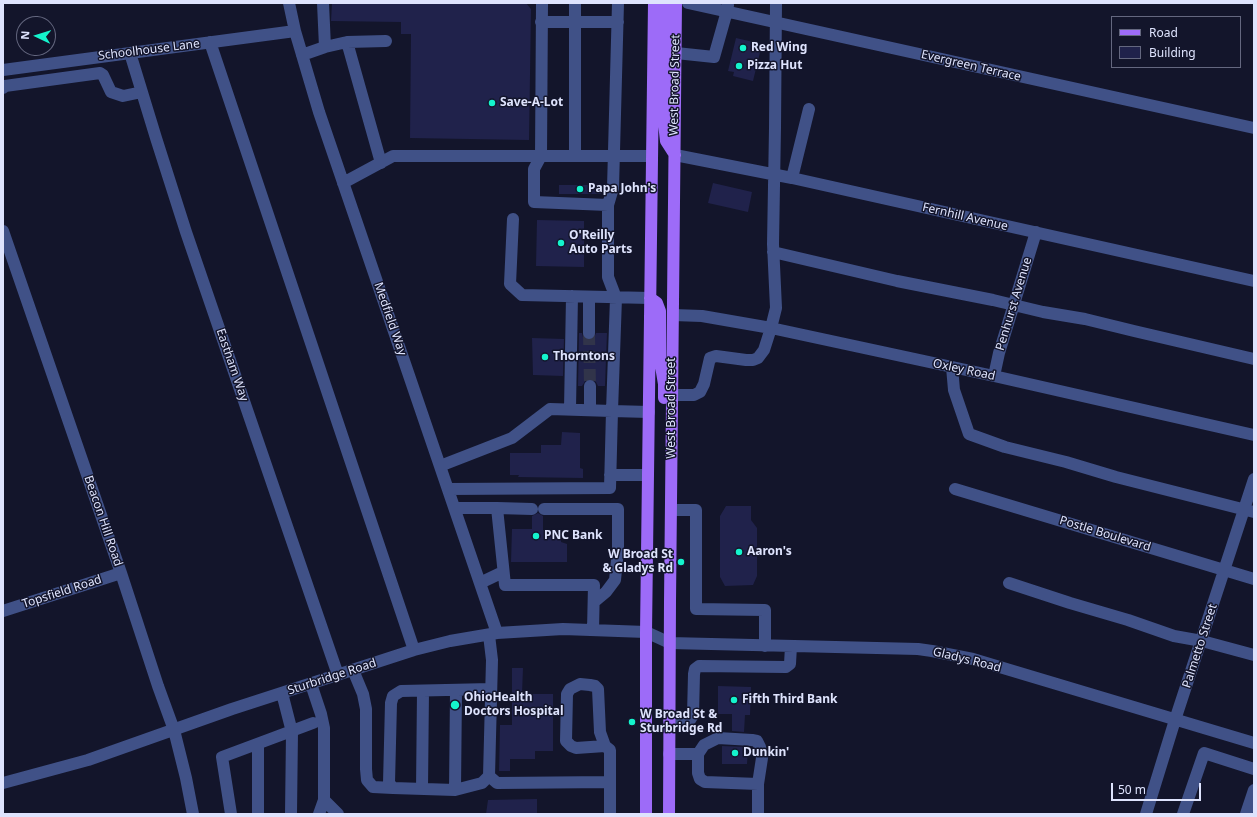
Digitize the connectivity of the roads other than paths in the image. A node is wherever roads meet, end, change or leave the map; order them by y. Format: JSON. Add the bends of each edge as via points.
{"nodes":[{"id":1,"x":289,"y":3,"type":"edge"},
{"id":2,"x":323,"y":3,"type":"edge"},
{"id":3,"x":542,"y":3,"type":"edge"},
{"id":4,"x":575,"y":3,"type":"edge"},
{"id":5,"x":618,"y":3,"type":"edge"},
{"id":6,"x":654,"y":3,"type":"edge"},
{"id":7,"x":664,"y":3,"type":"edge"},
{"id":8,"x":676,"y":3,"type":"edge"},
{"id":9,"x":688,"y":3,"type":"edge"},
{"id":10,"x":776,"y":3,"type":"edge"},
{"id":11,"x":728,"y":7,"type":"edge"},
{"id":12,"x":541,"y":22,"type":"junction"},
{"id":13,"x":575,"y":22,"type":"junction"},
{"id":14,"x":618,"y":22,"type":"junction"},
{"id":15,"x":776,"y":22,"type":"junction"},
{"id":16,"x":295,"y":31,"type":"junction"},
{"id":17,"x":386,"y":41,"type":"dead end"},
{"id":18,"x":210,"y":42,"type":"junction"},
{"id":19,"x":347,"y":42,"type":"junction"},
{"id":20,"x":325,"y":47,"type":"junction"},
{"id":21,"x":130,"y":53,"type":"junction"},
{"id":22,"x":676,"y":53,"type":"junction"},
{"id":23,"x":302,"y":55,"type":"junction"},
{"id":24,"x":52,"y":63,"type":"junction"},
{"id":25,"x":3,"y":70,"type":"edge"},
{"id":26,"x":54,"y":79,"type":"junction"},
{"id":27,"x":3,"y":88,"type":"edge"},
{"id":28,"x":142,"y":92,"type":"junction"},
{"id":29,"x":809,"y":109,"type":"dead end"},
{"id":30,"x":1254,"y":128,"type":"edge"},
{"id":31,"x":575,"y":155,"type":"junction"},
{"id":32,"x":614,"y":155,"type":"junction"},
{"id":33,"x":675,"y":155,"type":"junction"},
{"id":34,"x":541,"y":156,"type":"junction"},
{"id":35,"x":652,"y":156,"type":"junction"},
{"id":36,"x":381,"y":163,"type":"junction"},
{"id":37,"x":775,"y":175,"type":"junction"},
{"id":38,"x":792,"y":178,"type":"junction"},
{"id":39,"x":344,"y":183,"type":"junction"},
{"id":40,"x":608,"y":205,"type":"junction"},
{"id":41,"x":513,"y":219,"type":"dead end"},
{"id":42,"x":3,"y":231,"type":"edge"},
{"id":43,"x":1036,"y":232,"type":"junction"},
{"id":44,"x":773,"y":252,"type":"junction"},
{"id":45,"x":1254,"y":280,"type":"edge"},
{"id":46,"x":572,"y":296,"type":"junction"},
{"id":47,"x":589,"y":297,"type":"junction"},
{"id":48,"x":616,"y":298,"type":"junction"},
{"id":49,"x":650,"y":298,"type":"junction"},
{"id":50,"x":1013,"y":305,"type":"junction"},
{"id":51,"x":673,"y":315,"type":"junction"},
{"id":52,"x":771,"y":328,"type":"junction"},
{"id":53,"x":589,"y":333,"type":"tunnel mouth"},
{"id":54,"x":1254,"y":359,"type":"edge"},
{"id":55,"x":952,"y":367,"type":"junction"},
{"id":56,"x":994,"y":376,"type":"junction"},
{"id":57,"x":590,"y":386,"type":"tunnel mouth"},
{"id":58,"x":672,"y":395,"type":"junction"},
{"id":59,"x":570,"y":409,"type":"junction"},
{"id":60,"x":590,"y":410,"type":"junction"},
{"id":61,"x":612,"y":411,"type":"junction"},
{"id":62,"x":649,"y":412,"type":"junction"},
{"id":63,"x":1254,"y":435,"type":"edge"},
{"id":64,"x":440,"y":466,"type":"junction"},
{"id":65,"x":610,"y":475,"type":"junction"},
{"id":66,"x":648,"y":475,"type":"junction"},
{"id":67,"x":1254,"y":479,"type":"edge"},
{"id":68,"x":672,"y":481,"type":"junction"},
{"id":69,"x":448,"y":489,"type":"junction"},
{"id":70,"x":956,"y":489,"type":"dead end"},
{"id":71,"x":455,"y":508,"type":"junction"},
{"id":72,"x":497,"y":508,"type":"junction"},
{"id":73,"x":671,"y":510,"type":"junction"},
{"id":74,"x":1249,"y":510,"type":"edge"},
{"id":75,"x":1225,"y":571,"type":"junction"},
{"id":76,"x":503,"y":572,"type":"junction"},
{"id":77,"x":121,"y":573,"type":"junction"},
{"id":78,"x":1254,"y":579,"type":"edge"},
{"id":79,"x":480,"y":583,"type":"junction"},
{"id":80,"x":1009,"y":583,"type":"dead end"},
{"id":81,"x":594,"y":602,"type":"junction"},
{"id":82,"x":3,"y":611,"type":"edge"},
{"id":83,"x":593,"y":630,"type":"junction"},
{"id":84,"x":646,"y":632,"type":"junction"},
{"id":85,"x":493,"y":634,"type":"junction"},
{"id":86,"x":1202,"y":641,"type":"junction"},
{"id":87,"x":670,"y":643,"type":"junction"},
{"id":88,"x":710,"y":644,"type":"junction"},
{"id":89,"x":759,"y":645,"type":"junction"},
{"id":90,"x":791,"y":646,"type":"junction"},
{"id":91,"x":414,"y":650,"type":"junction"},
{"id":92,"x":1254,"y":655,"type":"edge"},
{"id":93,"x":711,"y":666,"type":"junction"},
{"id":94,"x":754,"y":666,"type":"junction"},
{"id":95,"x":353,"y":670,"type":"junction"},
{"id":96,"x":338,"y":675,"type":"junction"},
{"id":97,"x":311,"y":684,"type":"junction"},
{"id":98,"x":491,"y":689,"type":"junction"},
{"id":99,"x":423,"y":691,"type":"junction"},
{"id":100,"x":456,"y":691,"type":"junction"},
{"id":101,"x":282,"y":693,"type":"junction"},
{"id":102,"x":669,"y":720,"type":"junction"},
{"id":103,"x":1175,"y":720,"type":"junction"},
{"id":104,"x":313,"y":723,"type":"dead end"},
{"id":105,"x":174,"y":730,"type":"junction"},
{"id":106,"x":292,"y":732,"type":"junction"},
{"id":107,"x":1254,"y":743,"type":"edge"},
{"id":108,"x":258,"y":744,"type":"junction"},
{"id":109,"x":605,"y":746,"type":"junction"},
{"id":110,"x":669,"y":754,"type":"junction"},
{"id":111,"x":698,"y":754,"type":"junction"},
{"id":112,"x":1253,"y":765,"type":"edge"},
{"id":113,"x":489,"y":776,"type":"junction"},
{"id":114,"x":610,"y":782,"type":"junction"},
{"id":115,"x":3,"y":783,"type":"edge"},
{"id":116,"x":758,"y":784,"type":"junction"},
{"id":117,"x":393,"y":788,"type":"junction"},
{"id":118,"x":422,"y":789,"type":"junction"},
{"id":119,"x":455,"y":790,"type":"junction"},
{"id":120,"x":1254,"y":790,"type":"edge"},
{"id":121,"x":324,"y":800,"type":"junction"},
{"id":122,"x":193,"y":814,"type":"edge"},
{"id":123,"x":232,"y":814,"type":"edge"},
{"id":124,"x":258,"y":814,"type":"edge"},
{"id":125,"x":291,"y":814,"type":"edge"},
{"id":126,"x":320,"y":814,"type":"edge"},
{"id":127,"x":338,"y":814,"type":"edge"},
{"id":128,"x":610,"y":814,"type":"edge"},
{"id":129,"x":646,"y":814,"type":"edge"},
{"id":130,"x":670,"y":814,"type":"edge"},
{"id":131,"x":758,"y":814,"type":"edge"},
{"id":132,"x":1146,"y":814,"type":"edge"},
{"id":133,"x":1183,"y":814,"type":"edge"},
{"id":134,"x":1246,"y":814,"type":"edge"}],
"edges":[{"from":1,"to":16,"type":"street","name":"Medfield Way"},
{"from":2,"to":20,"type":"street"},
{"from":3,"to":12,"type":"street"},
{"from":4,"to":13,"type":"street"},
{"from":5,"to":14,"type":"street"},
{"from":6,"to":35,"type":"main road","name":"West Broad Street"},
{"from":7,"to":33,"type":"main road","via":[[664,123],[666,141]]},
{"from":8,"to":22,"type":"main road","name":"West Broad Street"},
{"from":9,"to":11,"type":"street","name":"Evergreen Terrace"},
{"from":10,"to":15,"type":"street"},
{"from":11,"to":15,"type":"street","name":"Evergreen Terrace"},
{"from":11,"to":22,"type":"street","via":[[714,57]]},
{"from":12,"to":13,"type":"street"},
{"from":12,"to":34,"type":"street"},
{"from":13,"to":14,"type":"street"},
{"from":13,"to":31,"type":"street"},
{"from":14,"to":32,"type":"street"},
{"from":15,"to":30,"type":"street","name":"Evergreen Terrace"},
{"from":15,"to":37,"type":"street"},
{"from":16,"to":18,"type":"street","name":"Schoolhouse Lane"},
{"from":16,"to":23,"type":"street","name":"Medfield Way"},
{"from":17,"to":19,"type":"street"},
{"from":18,"to":21,"type":"street","name":"Schoolhouse Lane"},
{"from":18,"to":91,"type":"street"},
{"from":19,"to":20,"type":"street"},
{"from":19,"to":36,"type":"street"},
{"from":20,"to":23,"type":"street"},
{"from":21,"to":24,"type":"street","name":"Schoolhouse Lane"},
{"from":21,"to":28,"type":"street","name":"Eastham Way"},
{"from":22,"to":33,"type":"main road","name":"West Broad Street"},
{"from":23,"to":39,"type":"street","name":"Medfield Way"},
{"from":24,"to":25,"type":"street","name":"Schoolhouse Lane"},
{"from":24,"to":26,"type":"street"},
{"from":26,"to":27,"type":"street"},
{"from":26,"to":28,"type":"street","via":[[100,73],[111,92],[123,96]]},
{"from":28,"to":96,"type":"street","name":"Eastham Way","via":[[186,232]]},
{"from":29,"to":38,"type":"street"},
{"from":31,"to":32,"type":"street"},
{"from":31,"to":34,"type":"street"},
{"from":32,"to":35,"type":"street"},
{"from":32,"to":40,"type":"street","via":[[613,188]]},
{"from":33,"to":37,"type":"street","name":"Fernhill Avenue"},
{"from":33,"to":51,"type":"main road","name":"West Broad Street"},
{"from":34,"to":36,"type":"street","via":[[393,156]]},
{"from":34,"to":40,"type":"street","via":[[534,169],[534,202]]},
{"from":35,"to":49,"type":"main road","name":"West Broad Street"},
{"from":36,"to":39,"type":"street"},
{"from":37,"to":38,"type":"street","name":"Fernhill Avenue"},
{"from":37,"to":44,"type":"street"},
{"from":38,"to":43,"type":"street","name":"Fernhill Avenue"},
{"from":39,"to":64,"type":"street","name":"Medfield Way"},
{"from":40,"to":48,"type":"street","via":[[608,277]]},
{"from":41,"to":46,"type":"street","via":[[510,284],[522,295]]},
{"from":42,"to":77,"type":"street","name":"Beacon Hill Road"},
{"from":43,"to":45,"type":"street","name":"Fernhill Avenue"},
{"from":43,"to":50,"type":"street","name":"Penhurst Avenue"},
{"from":44,"to":50,"type":"street"},
{"from":44,"to":52,"type":"street","via":[[776,308]]},
{"from":46,"to":47,"type":"street"},
{"from":46,"to":59,"type":"street"},
{"from":47,"to":48,"type":"street"},
{"from":47,"to":53,"type":"street"},
{"from":48,"to":49,"type":"street"},
{"from":48,"to":61,"type":"street"},
{"from":49,"to":62,"type":"main road","name":"West Broad Street"},
{"from":49,"to":68,"type":"main road","via":[[657,303],[660,311],[664,453]]},
{"from":50,"to":54,"type":"street","via":[[1085,319]]},
{"from":50,"to":56,"type":"street","name":"Penhurst Avenue"},
{"from":51,"to":52,"type":"street","name":"Oxley Road","via":[[702,316]]},
{"from":51,"to":58,"type":"main road","name":"West Broad Street"},
{"from":52,"to":55,"type":"street","name":"Oxley Road"},
{"from":52,"to":58,"type":"street","via":[[764,350],[758,358],[710,358],[700,392]]},
{"from":55,"to":56,"type":"street","name":"Oxley Road"},
{"from":55,"to":74,"type":"street","via":[[954,390],[969,434],[1005,447]]},
{"from":56,"to":63,"type":"street","name":"Oxley Road"},
{"from":57,"to":60,"type":"street"},
{"from":58,"to":68,"type":"main road","name":"West Broad Street"},
{"from":59,"to":60,"type":"street"},
{"from":59,"to":64,"type":"street","via":[[550,409],[512,438]]},
{"from":60,"to":61,"type":"street"},
{"from":61,"to":62,"type":"street"},
{"from":61,"to":65,"type":"street"},
{"from":62,"to":66,"type":"main road","name":"West Broad Street"},
{"from":64,"to":69,"type":"street","name":"Medfield Way"},
{"from":65,"to":66,"type":"street"},
{"from":65,"to":69,"type":"street","via":[[610,488]]},
{"from":66,"to":84,"type":"main road","name":"West Broad Street"},
{"from":67,"to":74,"type":"street","name":"Palmetto Street"},
{"from":68,"to":73,"type":"main road","name":"West Broad Street"},
{"from":69,"to":71,"type":"street","name":"Medfield Way"},
{"from":70,"to":75,"type":"street","name":"Postle Boulevard"},
{"from":71,"to":72,"type":"street"},
{"from":71,"to":79,"type":"street","name":"Medfield Way"},
{"from":72,"to":76,"type":"street"},
{"from":72,"to":81,"type":"street","via":[[618,509],[615,580]]},
{"from":73,"to":87,"type":"main road","name":"West Broad Street"},
{"from":73,"to":89,"type":"street","via":[[696,510],[696,609],[765,610]]},
{"from":74,"to":75,"type":"street","name":"Palmetto Street"},
{"from":75,"to":78,"type":"street","name":"Postle Boulevard"},
{"from":75,"to":86,"type":"street","name":"Palmetto Street"},
{"from":76,"to":79,"type":"street"},
{"from":76,"to":81,"type":"street","via":[[505,585],[594,585]]},
{"from":77,"to":82,"type":"street","name":"Topsfield Road"},
{"from":77,"to":105,"type":"street","name":"Beacon Hill Road"},
{"from":79,"to":85,"type":"street","name":"Medfield Way"},
{"from":80,"to":86,"type":"street","via":[[1174,636]]},
{"from":81,"to":83,"type":"street"},
{"from":83,"to":84,"type":"street","name":"Sturbridge Road"},
{"from":83,"to":85,"type":"street","name":"Sturbridge Road","via":[[563,629]]},
{"from":84,"to":87,"type":"street","name":"Sturbridge Road"},
{"from":84,"to":129,"type":"main road","name":"West Broad Street"},
{"from":85,"to":91,"type":"street","name":"Sturbridge Road"},
{"from":85,"to":98,"type":"street","name":"Medfield Way"},
{"from":86,"to":92,"type":"street"},
{"from":86,"to":103,"type":"street","name":"Palmetto Street"},
{"from":87,"to":88,"type":"street","name":"Gladys Road"},
{"from":87,"to":102,"type":"main road","name":"West Broad Street"},
{"from":88,"to":89,"type":"street","name":"Gladys Road"},
{"from":88,"to":93,"type":"street"},
{"from":89,"to":90,"type":"street","name":"Gladys Road"},
{"from":89,"to":94,"type":"street"},
{"from":90,"to":94,"type":"street","via":[[788,666]]},
{"from":90,"to":103,"type":"street","name":"Gladys Road","via":[[932,651],[973,659]]},
{"from":91,"to":95,"type":"street","name":"Sturbridge Road"},
{"from":93,"to":94,"type":"street"},
{"from":93,"to":102,"type":"street","via":[[699,666],[695,669],[693,715],[690,720]]},
{"from":95,"to":96,"type":"street","name":"Sturbridge Road"},
{"from":95,"to":117,"type":"street","via":[[366,709],[367,780],[374,787]]},
{"from":96,"to":97,"type":"street","name":"Sturbridge Road"},
{"from":97,"to":101,"type":"street","name":"Sturbridge Road"},
{"from":97,"to":121,"type":"street","via":[[324,728]]},
{"from":98,"to":100,"type":"street"},
{"from":98,"to":113,"type":"street","name":"Medfield Way"},
{"from":99,"to":100,"type":"street"},
{"from":99,"to":117,"type":"street","via":[[401,691],[390,703],[389,783]]},
{"from":99,"to":118,"type":"street"},
{"from":100,"to":119,"type":"street"},
{"from":101,"to":105,"type":"street","name":"Sturbridge Road"},
{"from":101,"to":106,"type":"street"},
{"from":102,"to":110,"type":"main road","name":"West Broad Street"},
{"from":103,"to":107,"type":"street","name":"Gladys Road"},
{"from":103,"to":132,"type":"street","name":"Palmetto Street"},
{"from":104,"to":106,"type":"street"},
{"from":105,"to":115,"type":"street","name":"Sturbridge Road","via":[[88,760]]},
{"from":105,"to":122,"type":"street","name":"Beacon Hill Road"},
{"from":106,"to":108,"type":"street"},
{"from":106,"to":125,"type":"street"},
{"from":108,"to":123,"type":"street","via":[[222,757]]},
{"from":108,"to":124,"type":"street"},
{"from":109,"to":109,"type":"street","via":[[600,732],[598,689],[584,684],[574,686],[567,694],[566,741],[576,748]]},
{"from":109,"to":114,"type":"street","via":[[610,750]]},
{"from":110,"to":111,"type":"street"},
{"from":110,"to":130,"type":"main road","name":"West Broad Street"},
{"from":111,"to":116,"type":"street","via":[[698,773],[700,779],[705,782]]},
{"from":111,"to":116,"type":"street","via":[[704,745],[718,738],[757,741],[762,758]]},
{"from":112,"to":133,"type":"street","via":[[1204,753]]},
{"from":113,"to":114,"type":"street","via":[[497,783]]},
{"from":113,"to":119,"type":"street","via":[[482,783]]},
{"from":114,"to":128,"type":"street"},
{"from":116,"to":131,"type":"street"},
{"from":117,"to":118,"type":"street"},
{"from":118,"to":119,"type":"street"},
{"from":120,"to":134,"type":"street"},
{"from":121,"to":126,"type":"street"},
{"from":121,"to":127,"type":"street"}]}
